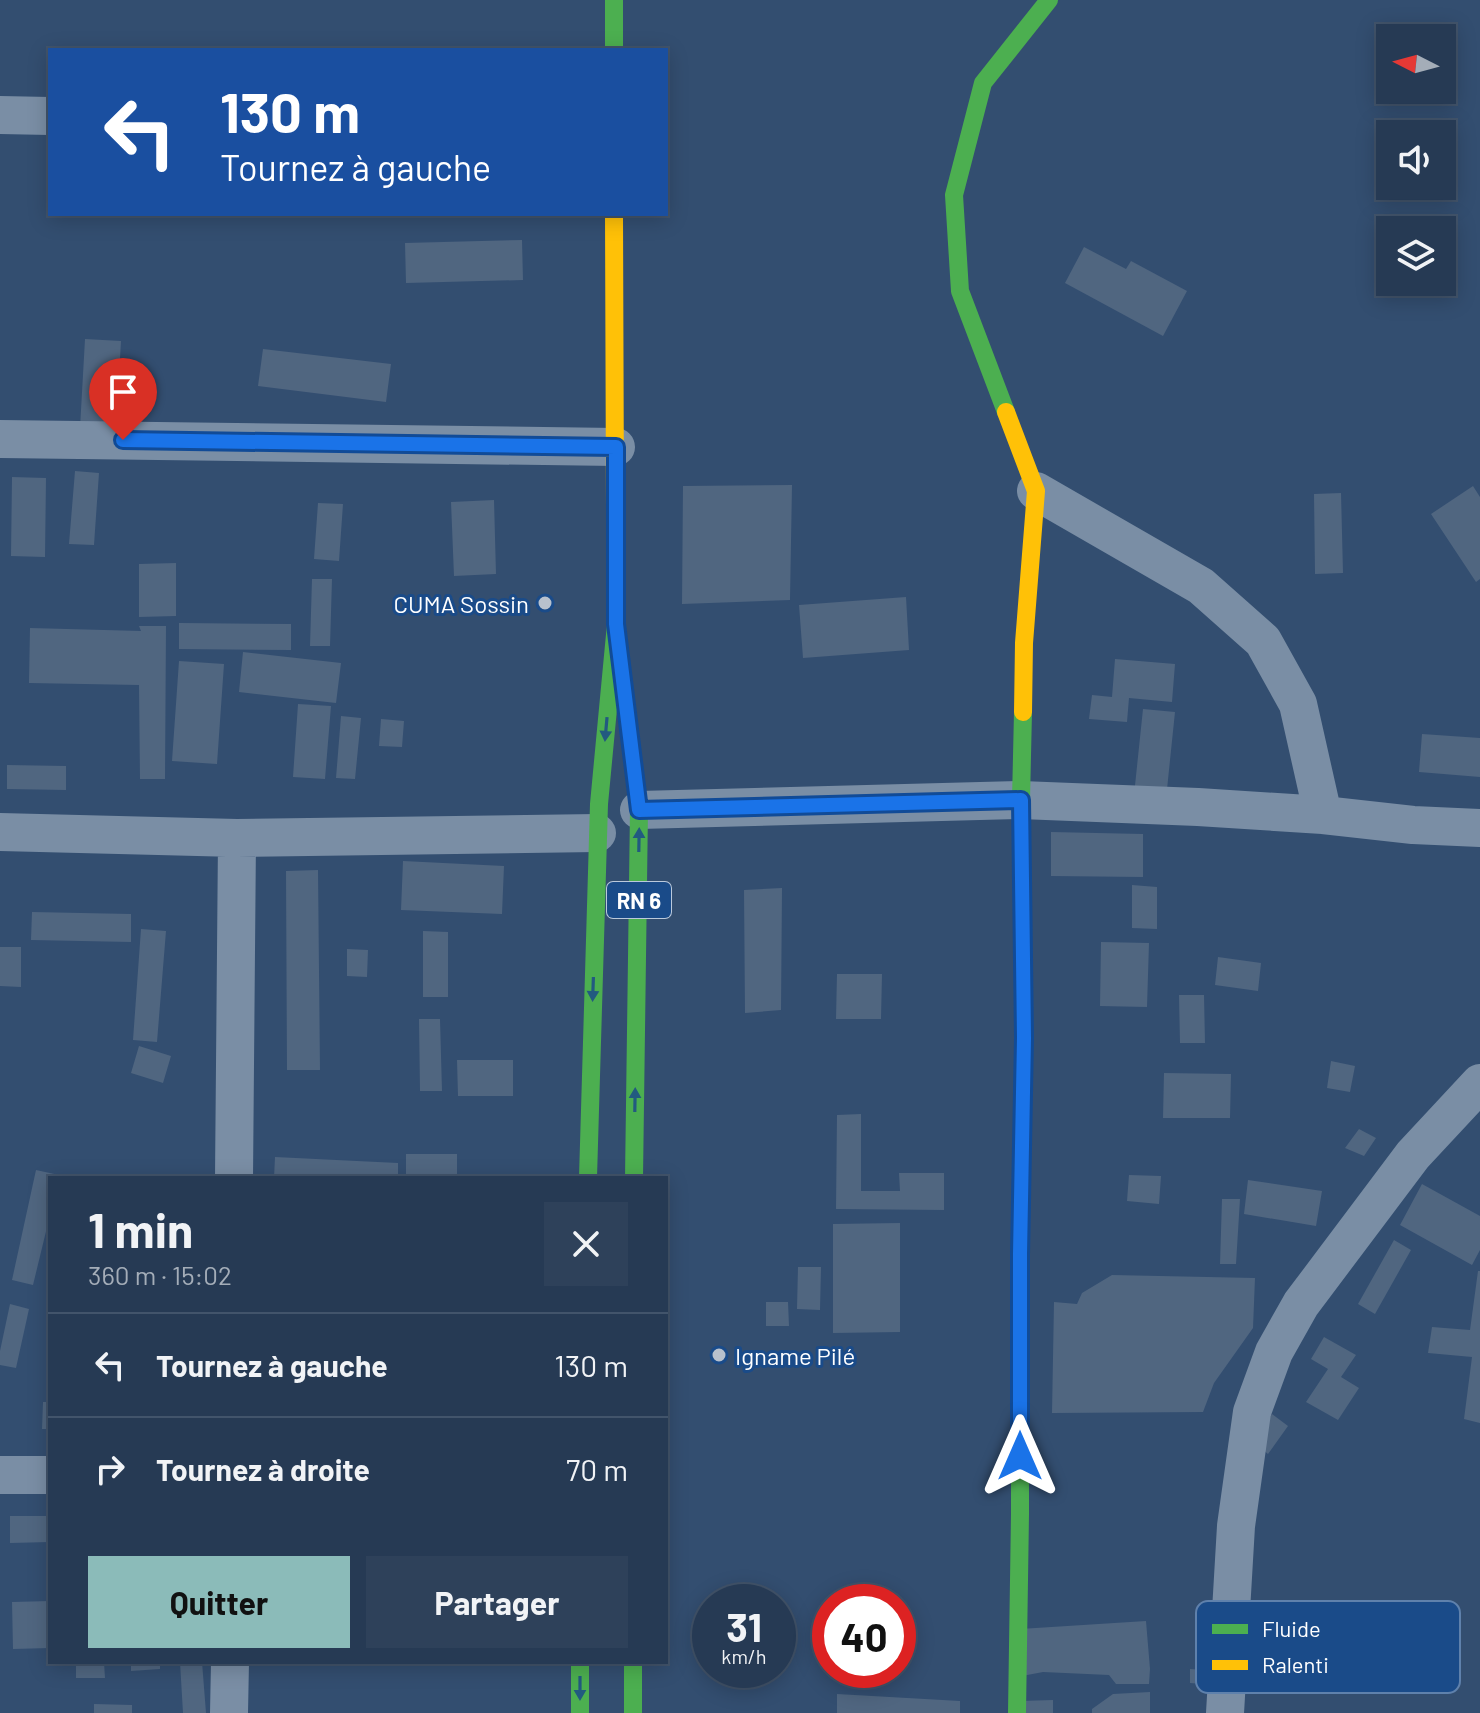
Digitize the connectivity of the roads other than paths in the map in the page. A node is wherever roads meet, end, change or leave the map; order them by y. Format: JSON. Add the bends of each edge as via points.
{"nodes":[{"id":1,"x":614,"y":0,"type":"edge"},
{"id":2,"x":1049,"y":0,"type":"edge"},
{"id":3,"x":614,"y":48,"type":"edge"},
{"id":4,"x":0,"y":115,"type":"edge"},
{"id":5,"x":48,"y":116,"type":"edge"},
{"id":6,"x":614,"y":216,"type":"edge"},
{"id":7,"x":0,"y":439,"type":"edge"},
{"id":8,"x":616,"y":447,"type":"junction"},
{"id":9,"x":1036,"y":491,"type":"junction"},
{"id":10,"x":616,"y":624,"type":"junction"},
{"id":11,"x":1021,"y":800,"type":"junction"},
{"id":12,"x":639,"y":810,"type":"junction"},
{"id":13,"x":1323,"y":815,"type":"junction"},
{"id":14,"x":1480,"y":828,"type":"edge"},
{"id":15,"x":0,"y":832,"type":"edge"},
{"id":16,"x":597,"y":833,"type":"junction"},
{"id":17,"x":237,"y":838,"type":"junction"},
{"id":18,"x":1480,"y":1083,"type":"edge"},
{"id":19,"x":234,"y":1176,"type":"edge"},
{"id":20,"x":588,"y":1176,"type":"edge"},
{"id":21,"x":634,"y":1176,"type":"edge"},
{"id":22,"x":0,"y":1475,"type":"edge"},
{"id":23,"x":48,"y":1475,"type":"edge"},
{"id":24,"x":1232,"y":1601,"type":"edge"},
{"id":25,"x":230,"y":1664,"type":"edge"},
{"id":26,"x":580,"y":1664,"type":"edge"},
{"id":27,"x":633,"y":1664,"type":"edge"},
{"id":28,"x":1226,"y":1693,"type":"edge"},
{"id":29,"x":229,"y":1713,"type":"edge"},
{"id":30,"x":580,"y":1713,"type":"edge"},
{"id":31,"x":633,"y":1713,"type":"edge"},
{"id":32,"x":1017,"y":1713,"type":"edge"},
{"id":33,"x":1225,"y":1713,"type":"edge"}],
"edges":[{"from":1,"to":3,"type":"street"},
{"from":2,"to":9,"type":"street","via":[[983,83],[954,195],[960,291]]},
{"from":4,"to":5,"type":"street"},
{"from":6,"to":8,"type":"street","number":"RN 6"},
{"from":7,"to":8,"type":"street"},
{"from":8,"to":10,"type":"street","number":"RN 6"},
{"from":9,"to":11,"type":"street","via":[[1024,643]]},
{"from":9,"to":13,"type":"street","via":[[1201,586],[1263,641],[1298,704]]},
{"from":10,"to":12,"type":"street","number":"RN 6"},
{"from":10,"to":16,"type":"street","number":"RN 6","one_way":true},
{"from":11,"to":12,"type":"street"},
{"from":11,"to":13,"type":"street"},
{"from":11,"to":32,"type":"street","via":[[1024,1038]]},
{"from":21,"to":12,"type":"street","number":"RN 6","one_way":true},
{"from":13,"to":14,"type":"street"},
{"from":15,"to":17,"type":"street"},
{"from":16,"to":17,"type":"street"},
{"from":16,"to":20,"type":"street","number":"RN 6","one_way":true},
{"from":17,"to":19,"type":"street"},
{"from":18,"to":24,"type":"street","via":[[1413,1155],[1301,1304],[1274,1352],[1252,1412]]},
{"from":22,"to":23,"type":"street"},
{"from":25,"to":29,"type":"street"},
{"from":26,"to":30,"type":"street","one_way":true},
{"from":27,"to":31,"type":"street"},
{"from":28,"to":33,"type":"street"}]}
